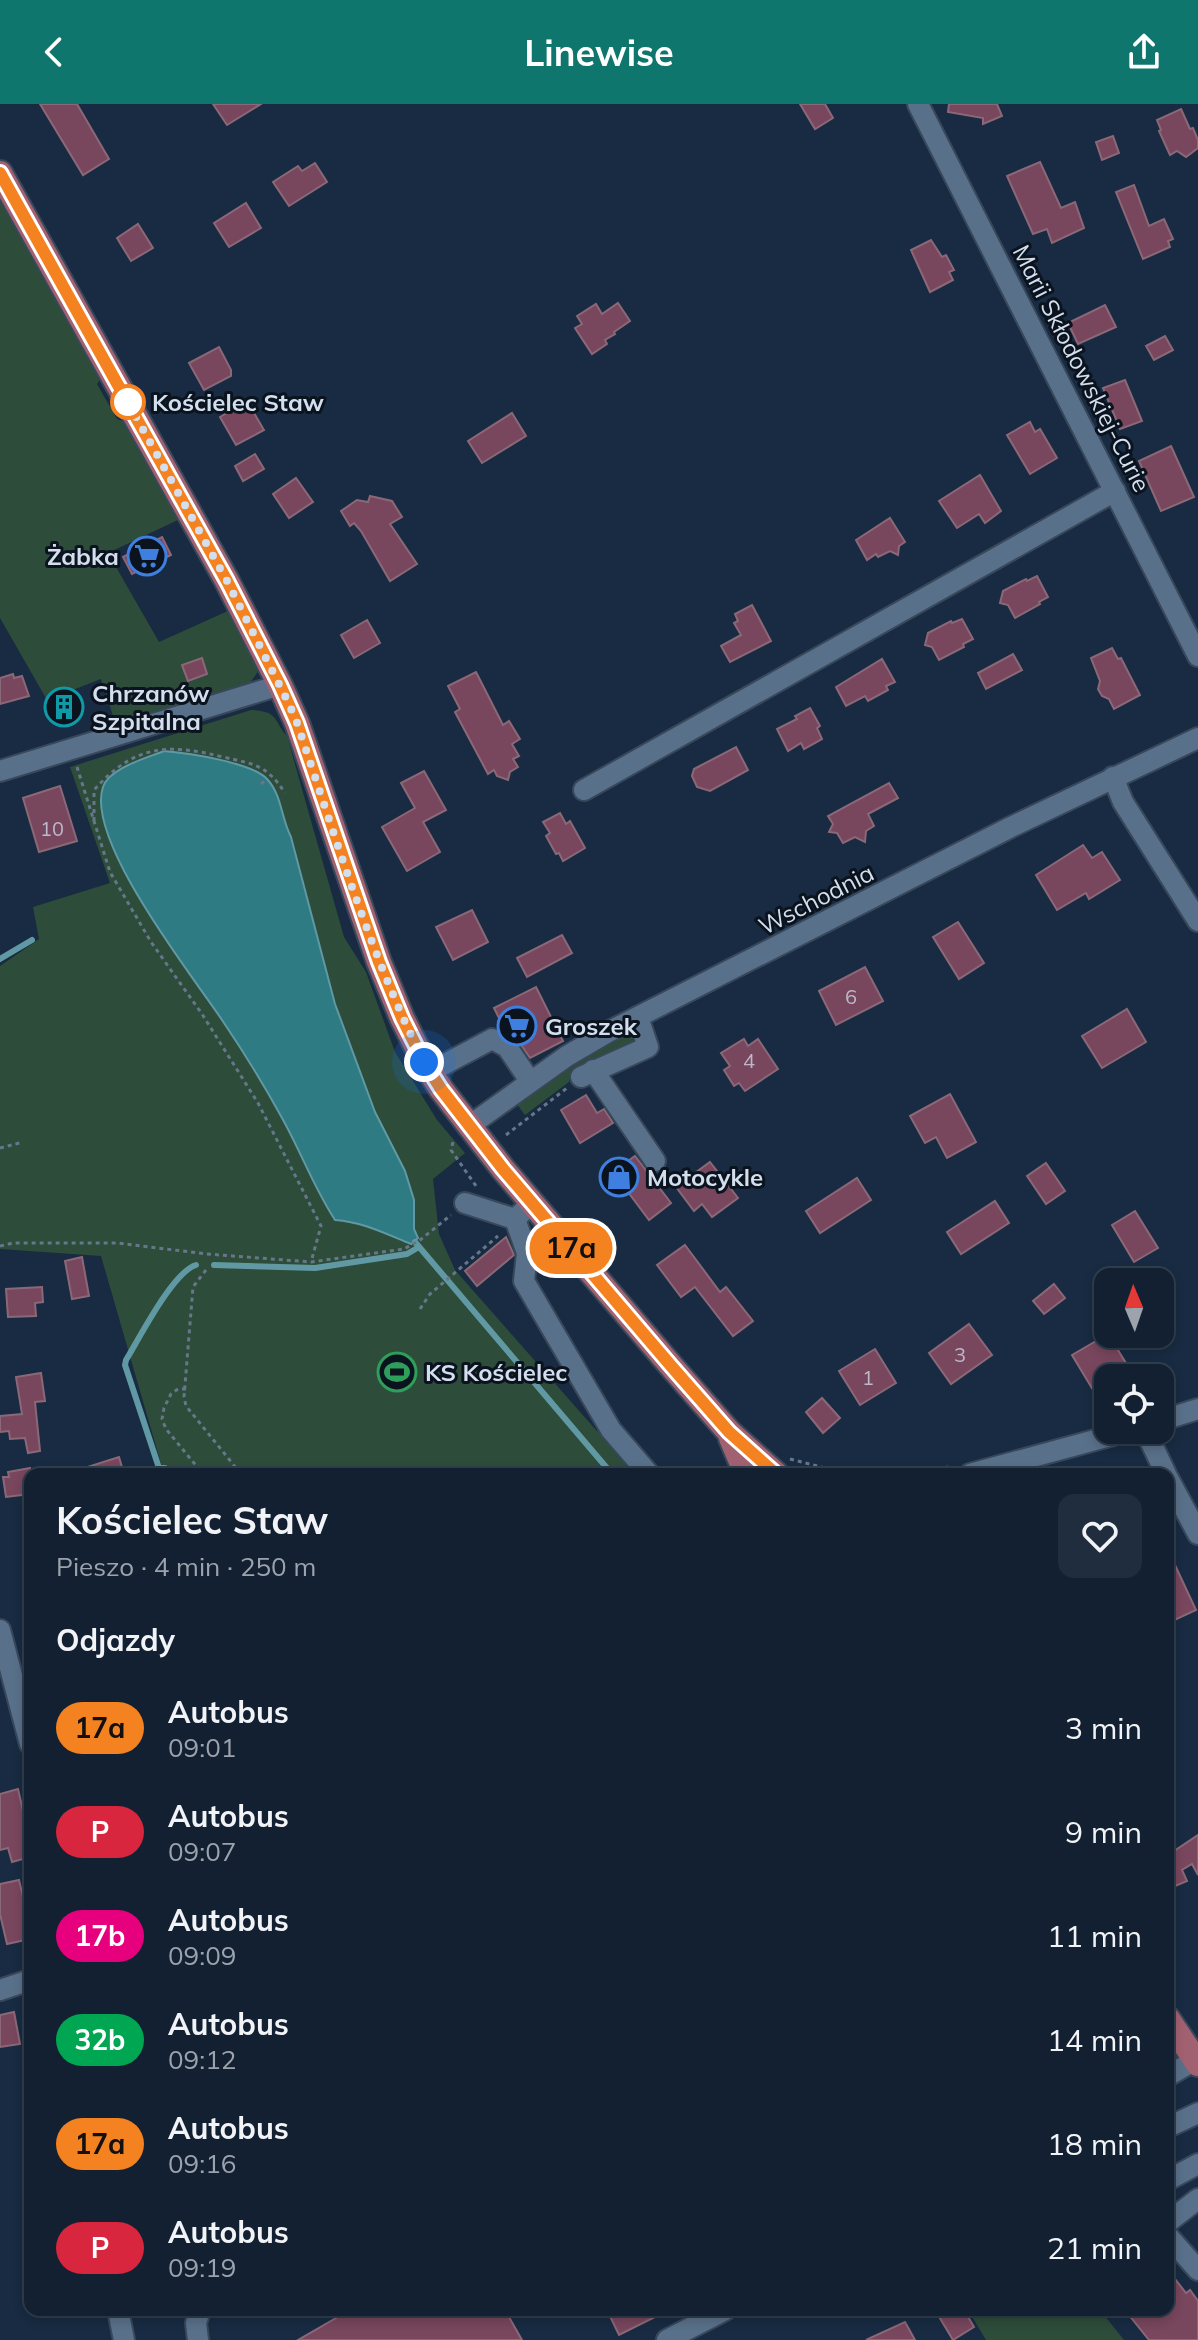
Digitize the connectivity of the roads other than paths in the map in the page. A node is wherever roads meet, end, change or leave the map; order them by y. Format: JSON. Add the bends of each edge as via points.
{"nodes":[{"id":1,"x":918,"y":104,"type":"edge"},
{"id":2,"x":0,"y":173,"type":"edge"},
{"id":3,"x":1115,"y":491,"type":"junction"},
{"id":4,"x":1198,"y":656,"type":"edge"},
{"id":5,"x":280,"y":685,"type":"junction"},
{"id":6,"x":1198,"y":738,"type":"edge"},
{"id":7,"x":0,"y":771,"type":"edge"},
{"id":8,"x":1113,"y":777,"type":"junction"},
{"id":9,"x":584,"y":790,"type":"dead end"},
{"id":10,"x":1198,"y":921,"type":"edge"},
{"id":11,"x":638,"y":1017,"type":"junction"},
{"id":12,"x":443,"y":1065,"type":"dead end"},
{"id":13,"x":530,"y":1081,"type":"junction"},
{"id":14,"x":469,"y":1126,"type":"junction"},
{"id":15,"x":655,"y":1161,"type":"dead end"},
{"id":16,"x":465,"y":1203,"type":"road end"},
{"id":17,"x":524,"y":1211,"type":"junction"},
{"id":18,"x":1198,"y":1409,"type":"edge"},
{"id":19,"x":1174,"y":1417,"type":"edge"},
{"id":20,"x":729,"y":1432,"type":"junction"},
{"id":21,"x":1094,"y":1440,"type":"edge"},
{"id":22,"x":1152,"y":1444,"type":"edge"},
{"id":23,"x":779,"y":1466,"type":"edge"},
{"id":24,"x":644,"y":1468,"type":"edge"},
{"id":25,"x":745,"y":1468,"type":"edge"},
{"id":26,"x":992,"y":1468,"type":"edge"},
{"id":27,"x":1163,"y":1468,"type":"edge"},
{"id":28,"x":1174,"y":1489,"type":"edge"},
{"id":29,"x":1198,"y":1534,"type":"edge"},
{"id":30,"x":0,"y":1630,"type":"edge"},
{"id":31,"x":24,"y":1721,"type":"edge"},
{"id":32,"x":24,"y":1982,"type":"edge"},
{"id":33,"x":0,"y":1990,"type":"edge"},
{"id":34,"x":1174,"y":2028,"type":"edge"},
{"id":35,"x":1197,"y":2062,"type":"edge"},
{"id":36,"x":1174,"y":2073,"type":"edge"},
{"id":37,"x":1198,"y":2113,"type":"edge"},
{"id":38,"x":1174,"y":2124,"type":"edge"},
{"id":39,"x":1198,"y":2164,"type":"edge"},
{"id":40,"x":1174,"y":2177,"type":"edge"},
{"id":41,"x":1198,"y":2199,"type":"edge"},
{"id":42,"x":1174,"y":2217,"type":"edge"},
{"id":43,"x":1174,"y":2243,"type":"edge"},
{"id":44,"x":1198,"y":2270,"type":"edge"},
{"id":45,"x":119,"y":2316,"type":"edge"},
{"id":46,"x":198,"y":2316,"type":"edge"},
{"id":47,"x":713,"y":2316,"type":"edge"},
{"id":48,"x":124,"y":2340,"type":"edge"},
{"id":49,"x":198,"y":2340,"type":"edge"},
{"id":50,"x":667,"y":2340,"type":"edge"}],
"edges":[{"from":1,"to":3,"type":"street","name":"Marii Skłodowskiej-Curie"},
{"from":2,"to":5,"type":"main road"},
{"from":3,"to":4,"type":"street","name":"Marii Skłodowskiej-Curie"},
{"from":3,"to":9,"type":"street"},
{"from":5,"to":7,"type":"street"},
{"from":5,"to":14,"type":"main road","via":[[390,990],[424,1062]]},
{"from":6,"to":8,"type":"street","name":"Wschodnia"},
{"from":8,"to":10,"type":"street","via":[[1123,802]]},
{"from":8,"to":11,"type":"street","name":"Wschodnia"},
{"from":11,"to":13,"type":"street","name":"Wschodnia"},
{"from":11,"to":15,"type":"street","via":[[648,1047],[579,1079]]},
{"from":12,"to":13,"type":"street","via":[[492,1039],[507,1047]]},
{"from":13,"to":14,"type":"street","name":"Wschodnia"},
{"from":14,"to":17,"type":"main road"},
{"from":16,"to":17,"type":"street"},
{"from":17,"to":20,"type":"main road"},
{"from":17,"to":24,"type":"street","via":[[524,1281],[611,1430]]},
{"from":18,"to":19,"type":"street"},
{"from":20,"to":23,"type":"main road"},
{"from":20,"to":25,"type":"main road"},
{"from":21,"to":26,"type":"street"},
{"from":22,"to":27,"type":"street"},
{"from":28,"to":29,"type":"street"},
{"from":30,"to":31,"type":"street"},
{"from":32,"to":33,"type":"street"},
{"from":34,"to":35,"type":"main road"},
{"from":35,"to":36,"type":"street"},
{"from":37,"to":38,"type":"street"},
{"from":39,"to":40,"type":"street"},
{"from":41,"to":42,"type":"street"},
{"from":43,"to":44,"type":"street"},
{"from":45,"to":48,"type":"street"},
{"from":46,"to":49,"type":"street"},
{"from":47,"to":50,"type":"street"}]}
